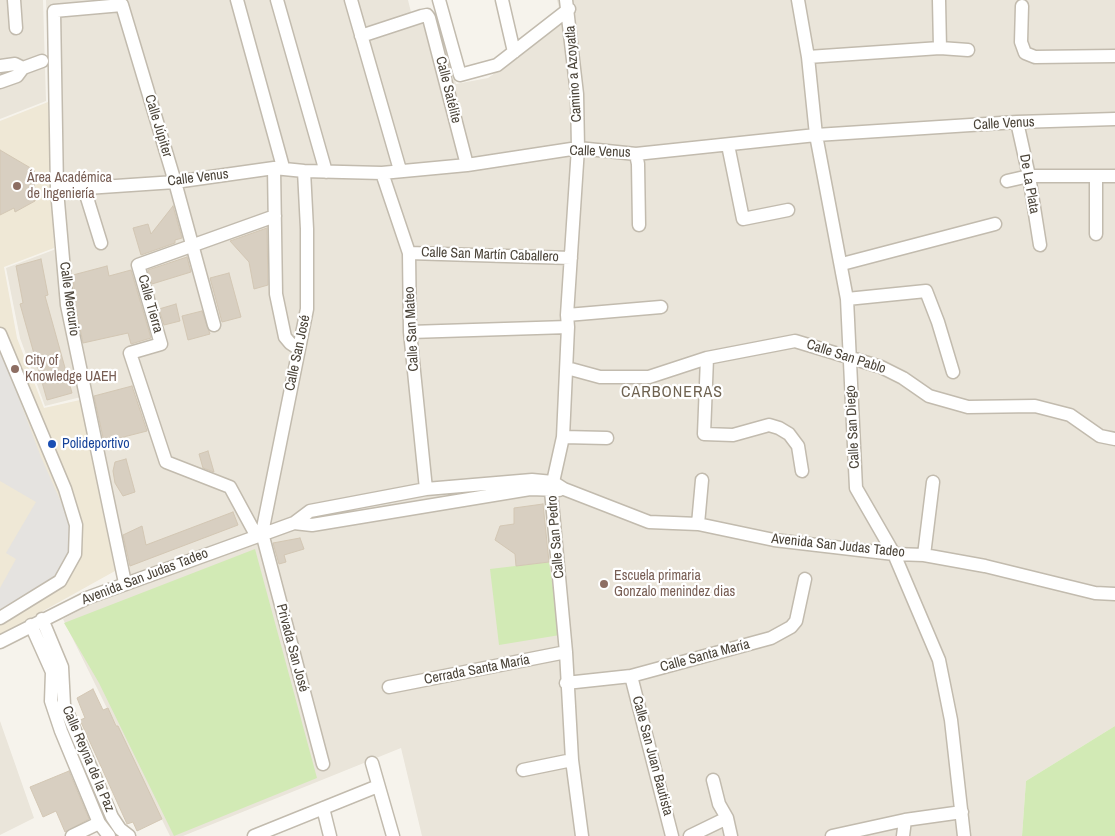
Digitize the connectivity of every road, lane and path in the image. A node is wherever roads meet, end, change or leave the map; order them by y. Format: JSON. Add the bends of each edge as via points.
{"nodes":[{"id":1,"x":14,"y":0,"type":"edge"},
{"id":2,"x":237,"y":0,"type":"edge"},
{"id":3,"x":277,"y":0,"type":"edge"},
{"id":4,"x":351,"y":0,"type":"edge"},
{"id":5,"x":440,"y":0,"type":"edge"},
{"id":6,"x":502,"y":0,"type":"edge"},
{"id":7,"x":798,"y":0,"type":"edge"},
{"id":8,"x":939,"y":0,"type":"edge"},
{"id":9,"x":568,"y":5,"type":"edge"},
{"id":10,"x":1022,"y":6,"type":"dead end"},
{"id":11,"x":54,"y":11,"type":"joint"},
{"id":12,"x":16,"y":28,"type":"dead end"},
{"id":13,"x":361,"y":36,"type":"junction"},
{"id":14,"x":940,"y":48,"type":"junction"},
{"id":15,"x":968,"y":50,"type":"dead end"},
{"id":16,"x":514,"y":52,"type":"junction"},
{"id":17,"x":1115,"y":56,"type":"edge"},
{"id":18,"x":808,"y":57,"type":"junction"},
{"id":19,"x":42,"y":60,"type":"dead end"},
{"id":20,"x":0,"y":66,"type":"edge"},
{"id":21,"x":23,"y":68,"type":"junction"},
{"id":22,"x":0,"y":82,"type":"edge"},
{"id":23,"x":1115,"y":119,"type":"edge"},
{"id":24,"x":1017,"y":122,"type":"junction"},
{"id":25,"x":816,"y":135,"type":"junction"},
{"id":26,"x":728,"y":145,"type":"junction"},
{"id":27,"x":578,"y":148,"type":"junction"},
{"id":28,"x":636,"y":154,"type":"junction"},
{"id":29,"x":467,"y":165,"type":"junction"},
{"id":30,"x":278,"y":167,"type":"junction"},
{"id":31,"x":400,"y":170,"type":"junction"},
{"id":32,"x":304,"y":171,"type":"junction"},
{"id":33,"x":326,"y":172,"type":"junction"},
{"id":34,"x":382,"y":173,"type":"junction"},
{"id":35,"x":1029,"y":176,"type":"junction"},
{"id":36,"x":1096,"y":176,"type":"junction"},
{"id":37,"x":1115,"y":176,"type":"edge"},
{"id":38,"x":1008,"y":181,"type":"dead end"},
{"id":39,"x":175,"y":182,"type":"junction"},
{"id":40,"x":84,"y":188,"type":"junction"},
{"id":41,"x":57,"y":190,"type":"junction"},
{"id":42,"x":788,"y":210,"type":"dead end"},
{"id":43,"x":275,"y":216,"type":"junction"},
{"id":44,"x":640,"y":224,"type":"dead end"},
{"id":45,"x":995,"y":224,"type":"dead end"},
{"id":46,"x":1096,"y":234,"type":"dead end"},
{"id":47,"x":101,"y":243,"type":"dead end"},
{"id":48,"x":1040,"y":246,"type":"dead end"},
{"id":49,"x":193,"y":247,"type":"junction"},
{"id":50,"x":409,"y":253,"type":"junction"},
{"id":51,"x":571,"y":258,"type":"junction"},
{"id":52,"x":842,"y":264,"type":"junction"},
{"id":53,"x":847,"y":298,"type":"junction"},
{"id":54,"x":661,"y":307,"type":"dead end"},
{"id":55,"x":568,"y":321,"type":"junction"},
{"id":56,"x":214,"y":325,"type":"dead end"},
{"id":57,"x":410,"y":332,"type":"junction"},
{"id":58,"x":0,"y":334,"type":"edge"},
{"id":59,"x":299,"y":349,"type":"junction"},
{"id":60,"x":850,"y":356,"type":"junction"},
{"id":61,"x":707,"y":358,"type":"junction"},
{"id":62,"x":567,"y":368,"type":"junction"},
{"id":63,"x":953,"y":372,"type":"dead end"},
{"id":64,"x":563,"y":437,"type":"junction"},
{"id":65,"x":607,"y":438,"type":"dead end"},
{"id":66,"x":1115,"y":439,"type":"edge"},
{"id":67,"x":802,"y":471,"type":"dead end"},
{"id":68,"x":702,"y":480,"type":"dead end"},
{"id":69,"x":934,"y":482,"type":"dead end"},
{"id":70,"x":556,"y":487,"type":"junction"},
{"id":71,"x":426,"y":489,"type":"junction"},
{"id":72,"x":294,"y":523,"type":"junction"},
{"id":73,"x":698,"y":524,"type":"junction"},
{"id":74,"x":259,"y":534,"type":"junction"},
{"id":75,"x":894,"y":554,"type":"junction"},
{"id":76,"x":924,"y":555,"type":"junction"},
{"id":77,"x":805,"y":580,"type":"dead end"},
{"id":78,"x":125,"y":583,"type":"junction"},
{"id":79,"x":1115,"y":594,"type":"edge"},
{"id":80,"x":0,"y":618,"type":"edge"},
{"id":81,"x":37,"y":622,"type":"junction"},
{"id":82,"x":0,"y":642,"type":"edge"},
{"id":83,"x":566,"y":652,"type":"junction"},
{"id":84,"x":631,"y":676,"type":"junction"},
{"id":85,"x":566,"y":683,"type":"junction"},
{"id":86,"x":389,"y":687,"type":"dead end"},
{"id":87,"x":572,"y":760,"type":"junction"},
{"id":88,"x":372,"y":762,"type":"dead end"},
{"id":89,"x":323,"y":764,"type":"dead end"},
{"id":90,"x":523,"y":770,"type":"dead end"},
{"id":91,"x":713,"y":780,"type":"dead end"},
{"id":92,"x":98,"y":782,"type":"junction"},
{"id":93,"x":84,"y":786,"type":"junction"},
{"id":94,"x":378,"y":786,"type":"junction"},
{"id":95,"x":323,"y":808,"type":"junction"},
{"id":96,"x":962,"y":812,"type":"junction"},
{"id":97,"x":727,"y":818,"type":"junction"},
{"id":98,"x":905,"y":820,"type":"junction"},
{"id":99,"x":99,"y":823,"type":"junction"},
{"id":100,"x":87,"y":833,"type":"edge"},
{"id":101,"x":268,"y":833,"type":"edge"},
{"id":102,"x":72,"y":836,"type":"edge"},
{"id":103,"x":109,"y":836,"type":"edge"},
{"id":104,"x":129,"y":836,"type":"edge"},
{"id":105,"x":254,"y":836,"type":"edge"},
{"id":106,"x":330,"y":836,"type":"edge"},
{"id":107,"x":393,"y":836,"type":"edge"},
{"id":108,"x":582,"y":836,"type":"edge"},
{"id":109,"x":672,"y":836,"type":"edge"},
{"id":110,"x":690,"y":836,"type":"edge"},
{"id":111,"x":730,"y":836,"type":"edge"},
{"id":112,"x":832,"y":836,"type":"edge"},
{"id":113,"x":903,"y":836,"type":"edge"},
{"id":114,"x":964,"y":836,"type":"edge"}],
"edges":[{"from":1,"to":12,"type":"street"},
{"from":2,"to":30,"type":"street"},
{"from":3,"to":33,"type":"street"},
{"from":4,"to":13,"type":"street"},
{"from":5,"to":16,"type":"street","via":[[460,75],[497,65]]},
{"from":6,"to":16,"type":"street"},
{"from":7,"to":18,"type":"street","name":"Calle San Diego"},
{"from":8,"to":14,"type":"street"},
{"from":9,"to":16,"type":"street"},
{"from":9,"to":27,"type":"street","name":"Camino a Azoyatla","via":[[577,94]]},
{"from":10,"to":17,"type":"street","via":[[1021,42],[1025,52],[1035,57]]},
{"from":11,"to":39,"type":"street","name":"Calle Júpiter","via":[[122,5]]},
{"from":11,"to":41,"type":"street","name":"Calle Mercurio"},
{"from":13,"to":29,"type":"street","name":"Calle Satélite","via":[[427,15]]},
{"from":13,"to":31,"type":"street"},
{"from":14,"to":15,"type":"street"},
{"from":14,"to":18,"type":"street"},
{"from":18,"to":25,"type":"street","name":"Calle San Diego"},
{"from":19,"to":21,"type":"street"},
{"from":20,"to":21,"type":"street","via":[[15,64]]},
{"from":21,"to":22,"type":"street","via":[[17,76]]},
{"from":23,"to":24,"type":"street","name":"Calle Venus"},
{"from":24,"to":25,"type":"street","name":"Calle Venus"},
{"from":24,"to":35,"type":"street","name":"De La Plata"},
{"from":25,"to":26,"type":"street","name":"Calle Venus"},
{"from":25,"to":52,"type":"street","name":"Calle San Diego"},
{"from":26,"to":28,"type":"street","name":"Calle Venus"},
{"from":26,"to":42,"type":"street","via":[[743,218]]},
{"from":27,"to":28,"type":"street","name":"Calle Venus"},
{"from":27,"to":29,"type":"street","name":"Calle Venus"},
{"from":27,"to":51,"type":"street","name":"Calle San Pedro"},
{"from":28,"to":44,"type":"street"},
{"from":29,"to":31,"type":"street","name":"Calle Venus"},
{"from":30,"to":32,"type":"street","name":"Calle Venus"},
{"from":30,"to":39,"type":"street","name":"Calle Venus"},
{"from":30,"to":43,"type":"street"},
{"from":31,"to":34,"type":"street","name":"Calle Venus"},
{"from":32,"to":33,"type":"street","name":"Calle Venus"},
{"from":32,"to":59,"type":"street","name":"Calle San José","via":[[307,309]]},
{"from":33,"to":34,"type":"street","name":"Calle Venus"},
{"from":34,"to":50,"type":"street","name":"Calle San Mateo"},
{"from":35,"to":36,"type":"street"},
{"from":35,"to":38,"type":"street"},
{"from":35,"to":48,"type":"street","name":"De La Plata"},
{"from":36,"to":37,"type":"street"},
{"from":36,"to":46,"type":"street"},
{"from":39,"to":40,"type":"street","name":"Calle Venus"},
{"from":39,"to":49,"type":"street","name":"Calle Júpiter"},
{"from":40,"to":41,"type":"street","name":"Calle Venus"},
{"from":40,"to":47,"type":"street"},
{"from":41,"to":78,"type":"street","name":"Calle Mercurio","via":[[67,305]]},
{"from":43,"to":49,"type":"street"},
{"from":43,"to":59,"type":"street","via":[[276,294],[286,337]]},
{"from":45,"to":52,"type":"street"},
{"from":49,"to":56,"type":"street","name":"Calle Júpiter"},
{"from":49,"to":74,"type":"street","name":"Calle Tierra","via":[[138,265],[161,344],[130,353],[166,462],[230,487]]},
{"from":50,"to":51,"type":"street","name":"Calle San Martín Caballero"},
{"from":50,"to":57,"type":"street","name":"Calle San Mateo"},
{"from":51,"to":55,"type":"street","name":"Calle San Pedro"},
{"from":52,"to":53,"type":"street","name":"Calle San Diego"},
{"from":53,"to":60,"type":"street","name":"Calle San Diego"},
{"from":53,"to":63,"type":"street","via":[[926,291]]},
{"from":54,"to":55,"type":"street"},
{"from":55,"to":57,"type":"street"},
{"from":55,"to":62,"type":"street","name":"Calle San Pedro"},
{"from":57,"to":71,"type":"street","name":"Calle San Mateo"},
{"from":58,"to":80,"type":"street","via":[[65,489],[76,526],[75,554],[60,581]]},
{"from":59,"to":74,"type":"street","name":"Calle San José"},
{"from":60,"to":61,"type":"street","name":"Calle San Pablo","via":[[795,341]]},
{"from":60,"to":66,"type":"street","name":"Calle San Pablo","via":[[888,371],[929,396],[968,407],[1035,406],[1070,415],[1100,436]]},
{"from":60,"to":75,"type":"street","name":"Calle San Diego","via":[[856,488]]},
{"from":61,"to":62,"type":"street","name":"Calle San Pablo","via":[[649,377],[600,377]]},
{"from":61,"to":67,"type":"street","via":[[704,434],[733,435],[769,426],[779,428],[789,434],[798,446]]},
{"from":62,"to":64,"type":"street","name":"Calle San Pedro"},
{"from":64,"to":65,"type":"street"},
{"from":64,"to":70,"type":"street","name":"Calle San Pedro"},
{"from":68,"to":73,"type":"street"},
{"from":69,"to":76,"type":"street"},
{"from":70,"to":71,"type":"street","name":"Avenida San Judas Tadeo","via":[[532,480]]},
{"from":70,"to":72,"type":"street","name":"Avenida San Judas Tadeo","via":[[312,524]]},
{"from":70,"to":73,"type":"street","name":"Avenida San Judas Tadeo","via":[[649,522]]},
{"from":70,"to":83,"type":"street","name":"Calle San Pedro"},
{"from":71,"to":72,"type":"street","name":"Avenida San Judas Tadeo","via":[[320,508]]},
{"from":72,"to":74,"type":"street","name":"Avenida San Judas Tadeo"},
{"from":73,"to":75,"type":"street","name":"Avenida San Judas Tadeo","via":[[774,540]]},
{"from":74,"to":78,"type":"street","name":"Avenida San Judas Tadeo"},
{"from":74,"to":89,"type":"street","name":"Privada San José"},
{"from":75,"to":76,"type":"street","name":"Avenida San Judas Tadeo"},
{"from":75,"to":96,"type":"street","name":"Calle San Diego","via":[[939,660],[951,720]]},
{"from":76,"to":79,"type":"street","name":"Avenida San Judas Tadeo","via":[[985,566],[1095,594]]},
{"from":77,"to":84,"type":"street","name":"Calle Santa María","via":[[796,621],[791,627],[771,638]]},
{"from":78,"to":81,"type":"street","name":"Avenida San Judas Tadeo"},
{"from":81,"to":82,"type":"street","name":"Avenida San Judas Tadeo"},
{"from":81,"to":92,"type":"street","name":"Calle Reyna de la Paz","via":[[62,667],[64,705]]},
{"from":81,"to":93,"type":"street","name":"Calle Reyna de la Paz","via":[[52,672],[51,701]]},
{"from":83,"to":85,"type":"street","name":"Calle San Pedro"},
{"from":83,"to":86,"type":"street","name":"Cerrada Santa María"},
{"from":84,"to":85,"type":"street","name":"Calle Santa María"},
{"from":84,"to":109,"type":"street","name":"Calle San Juan Bautista"},
{"from":85,"to":87,"type":"street","name":"Calle San Pedro"},
{"from":87,"to":90,"type":"street"},
{"from":87,"to":108,"type":"street","name":"Calle San Pedro"},
{"from":88,"to":94,"type":"street"},
{"from":91,"to":97,"type":"street","via":[[719,804]]},
{"from":92,"to":93,"type":"street"},
{"from":92,"to":104,"type":"street","name":"Calle Reyna de la Paz","via":[[112,817]]},
{"from":93,"to":99,"type":"street","name":"Calle Reyna de la Paz"},
{"from":94,"to":95,"type":"street"},
{"from":94,"to":107,"type":"street"},
{"from":95,"to":101,"type":"street"},
{"from":95,"to":106,"type":"street"},
{"from":96,"to":98,"type":"street"},
{"from":96,"to":114,"type":"street","name":"Calle San Diego"},
{"from":97,"to":110,"type":"street"},
{"from":97,"to":111,"type":"street"},
{"from":98,"to":112,"type":"street"},
{"from":98,"to":113,"type":"street"},
{"from":99,"to":100,"type":"street"},
{"from":99,"to":103,"type":"street","name":"Calle Reyna de la Paz"},
{"from":100,"to":102,"type":"street"},
{"from":101,"to":105,"type":"street"}]}
